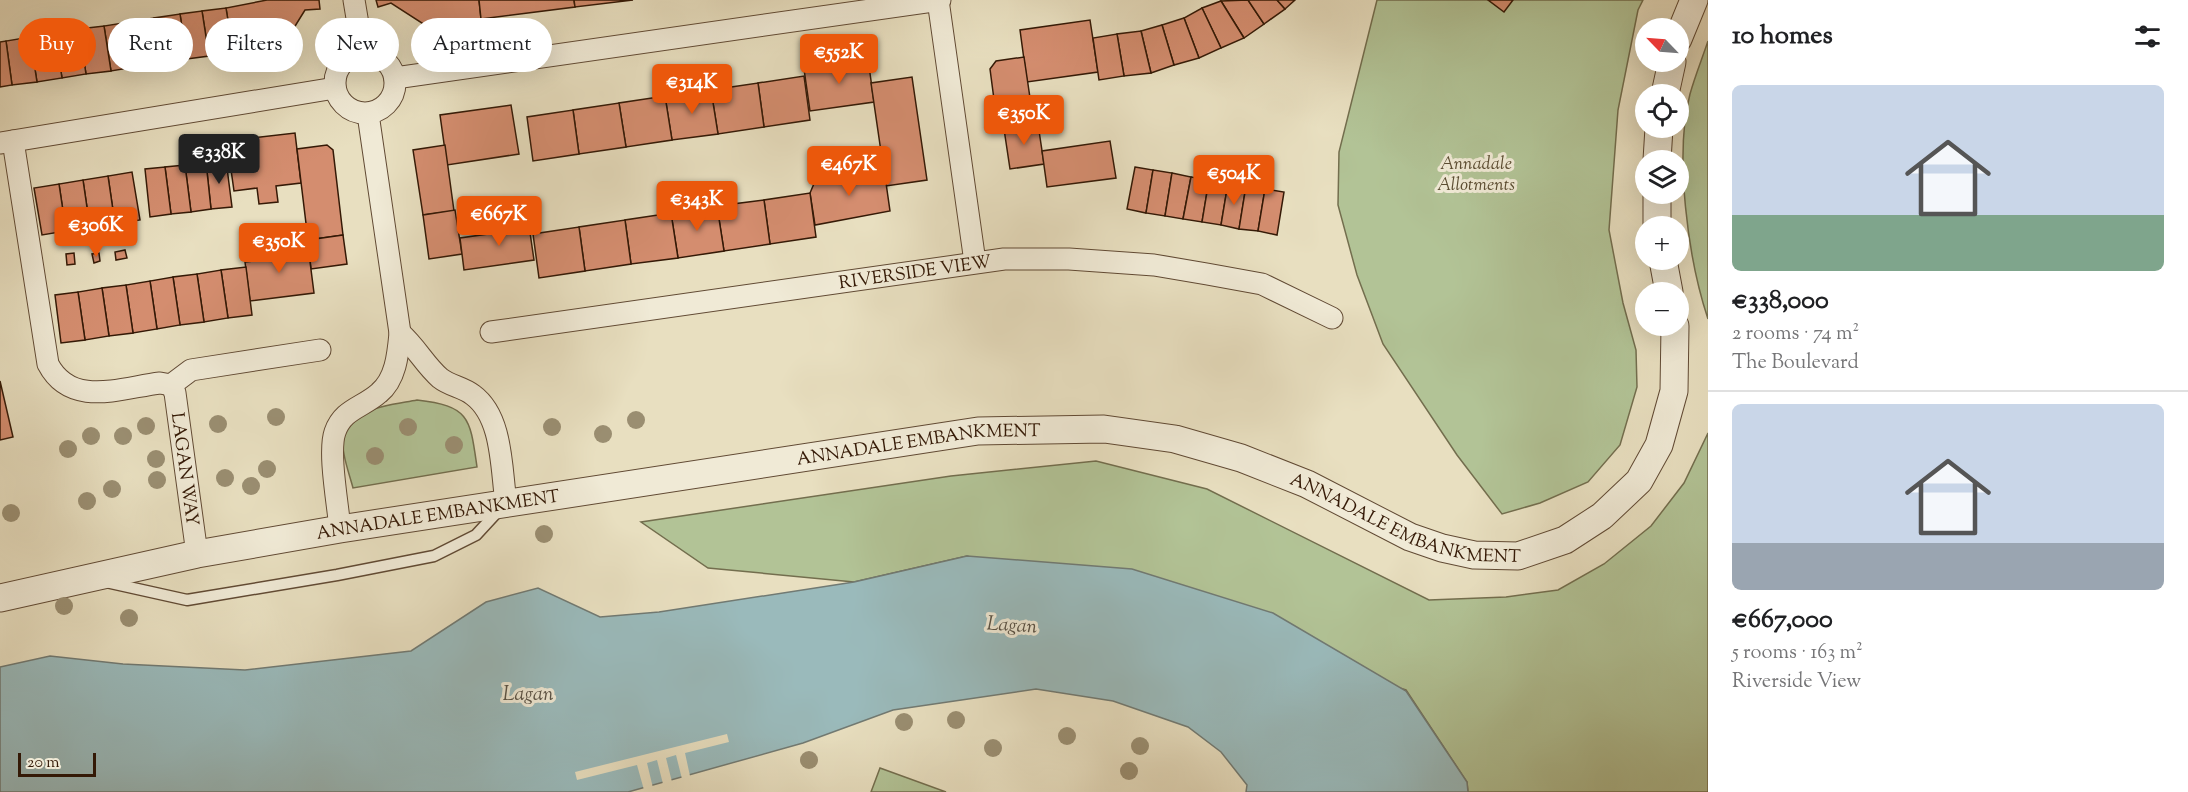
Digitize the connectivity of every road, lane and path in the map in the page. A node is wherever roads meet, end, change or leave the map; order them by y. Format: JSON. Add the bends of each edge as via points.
{"nodes":[{"id":1,"x":354,"y":0,"type":"edge"},
{"id":2,"x":939,"y":0,"type":"edge"},
{"id":3,"x":1694,"y":0,"type":"edge"},
{"id":4,"x":357,"y":18,"type":"edge"},
{"id":5,"x":1687,"y":18,"type":"edge"},
{"id":6,"x":337,"y":72,"type":"edge"},
{"id":7,"x":392,"y":72,"type":"edge"},
{"id":8,"x":395,"y":78,"type":"junction"},
{"id":9,"x":335,"y":88,"type":"junction"},
{"id":10,"x":368,"y":114,"type":"junction"},
{"id":11,"x":7,"y":142,"type":"edge"},
{"id":12,"x":975,"y":262,"type":"junction"},
{"id":13,"x":1332,"y":318,"type":"dead end"},
{"id":14,"x":491,"y":332,"type":"dead end"},
{"id":15,"x":400,"y":333,"type":"junction"},
{"id":16,"x":1675,"y":336,"type":"edge"},
{"id":17,"x":320,"y":350,"type":"dead end"},
{"id":18,"x":171,"y":385,"type":"junction"},
{"id":19,"x":506,"y":502,"type":"junction"},
{"id":20,"x":340,"y":529,"type":"junction"},
{"id":21,"x":197,"y":554,"type":"junction"},
{"id":22,"x":86,"y":578,"type":"junction"},
{"id":23,"x":0,"y":598,"type":"edge"}],
"edges":[{"from":1,"to":4,"type":"street"},
{"from":2,"to":8,"type":"street"},
{"from":2,"to":12,"type":"street"},
{"from":3,"to":5,"type":"street"},
{"from":6,"to":9,"type":"street"},
{"from":7,"to":8,"type":"street"},
{"from":8,"to":10,"type":"street","via":[[395,88],[386,105]]},
{"from":9,"to":10,"type":"street","via":[[337,97],[350,110]]},
{"from":9,"to":11,"type":"street"},
{"from":10,"to":15,"type":"street"},
{"from":11,"to":18,"type":"street","via":[[48,364],[55,377],[65,386],[90,392],[160,382]]},
{"from":12,"to":13,"type":"street","name":"RIVERSIDE VIEW","via":[[1069,258],[1154,265],[1262,284]]},
{"from":12,"to":14,"type":"street","name":"RIVERSIDE VIEW"},
{"from":15,"to":19,"type":"street","via":[[440,378],[472,393],[488,411],[495,430]]},
{"from":15,"to":20,"type":"street","via":[[395,367],[388,382],[379,393],[350,409],[334,434]]},
{"from":16,"to":19,"type":"street","name":"ANNADALE EMBANKMENT","via":[[1674,391],[1659,445],[1639,481],[1602,516],[1565,540],[1518,556],[1474,555],[1442,548],[1410,537],[1307,484],[1241,458],[1175,439],[1104,429],[978,431]]},
{"from":17,"to":18,"type":"street","via":[[191,370]]},
{"from":18,"to":21,"type":"street","name":"LAGAN WAY"},
{"from":19,"to":20,"type":"street","name":"ANNADALE EMBANKMENT"},
{"from":19,"to":22,"type":"lane","via":[[476,535],[434,556],[337,575],[187,600]]},
{"from":20,"to":21,"type":"street","name":"ANNADALE EMBANKMENT"},
{"from":21,"to":22,"type":"street","name":"ANNADALE EMBANKMENT"},
{"from":22,"to":23,"type":"street","name":"ANNADALE EMBANKMENT"}]}
